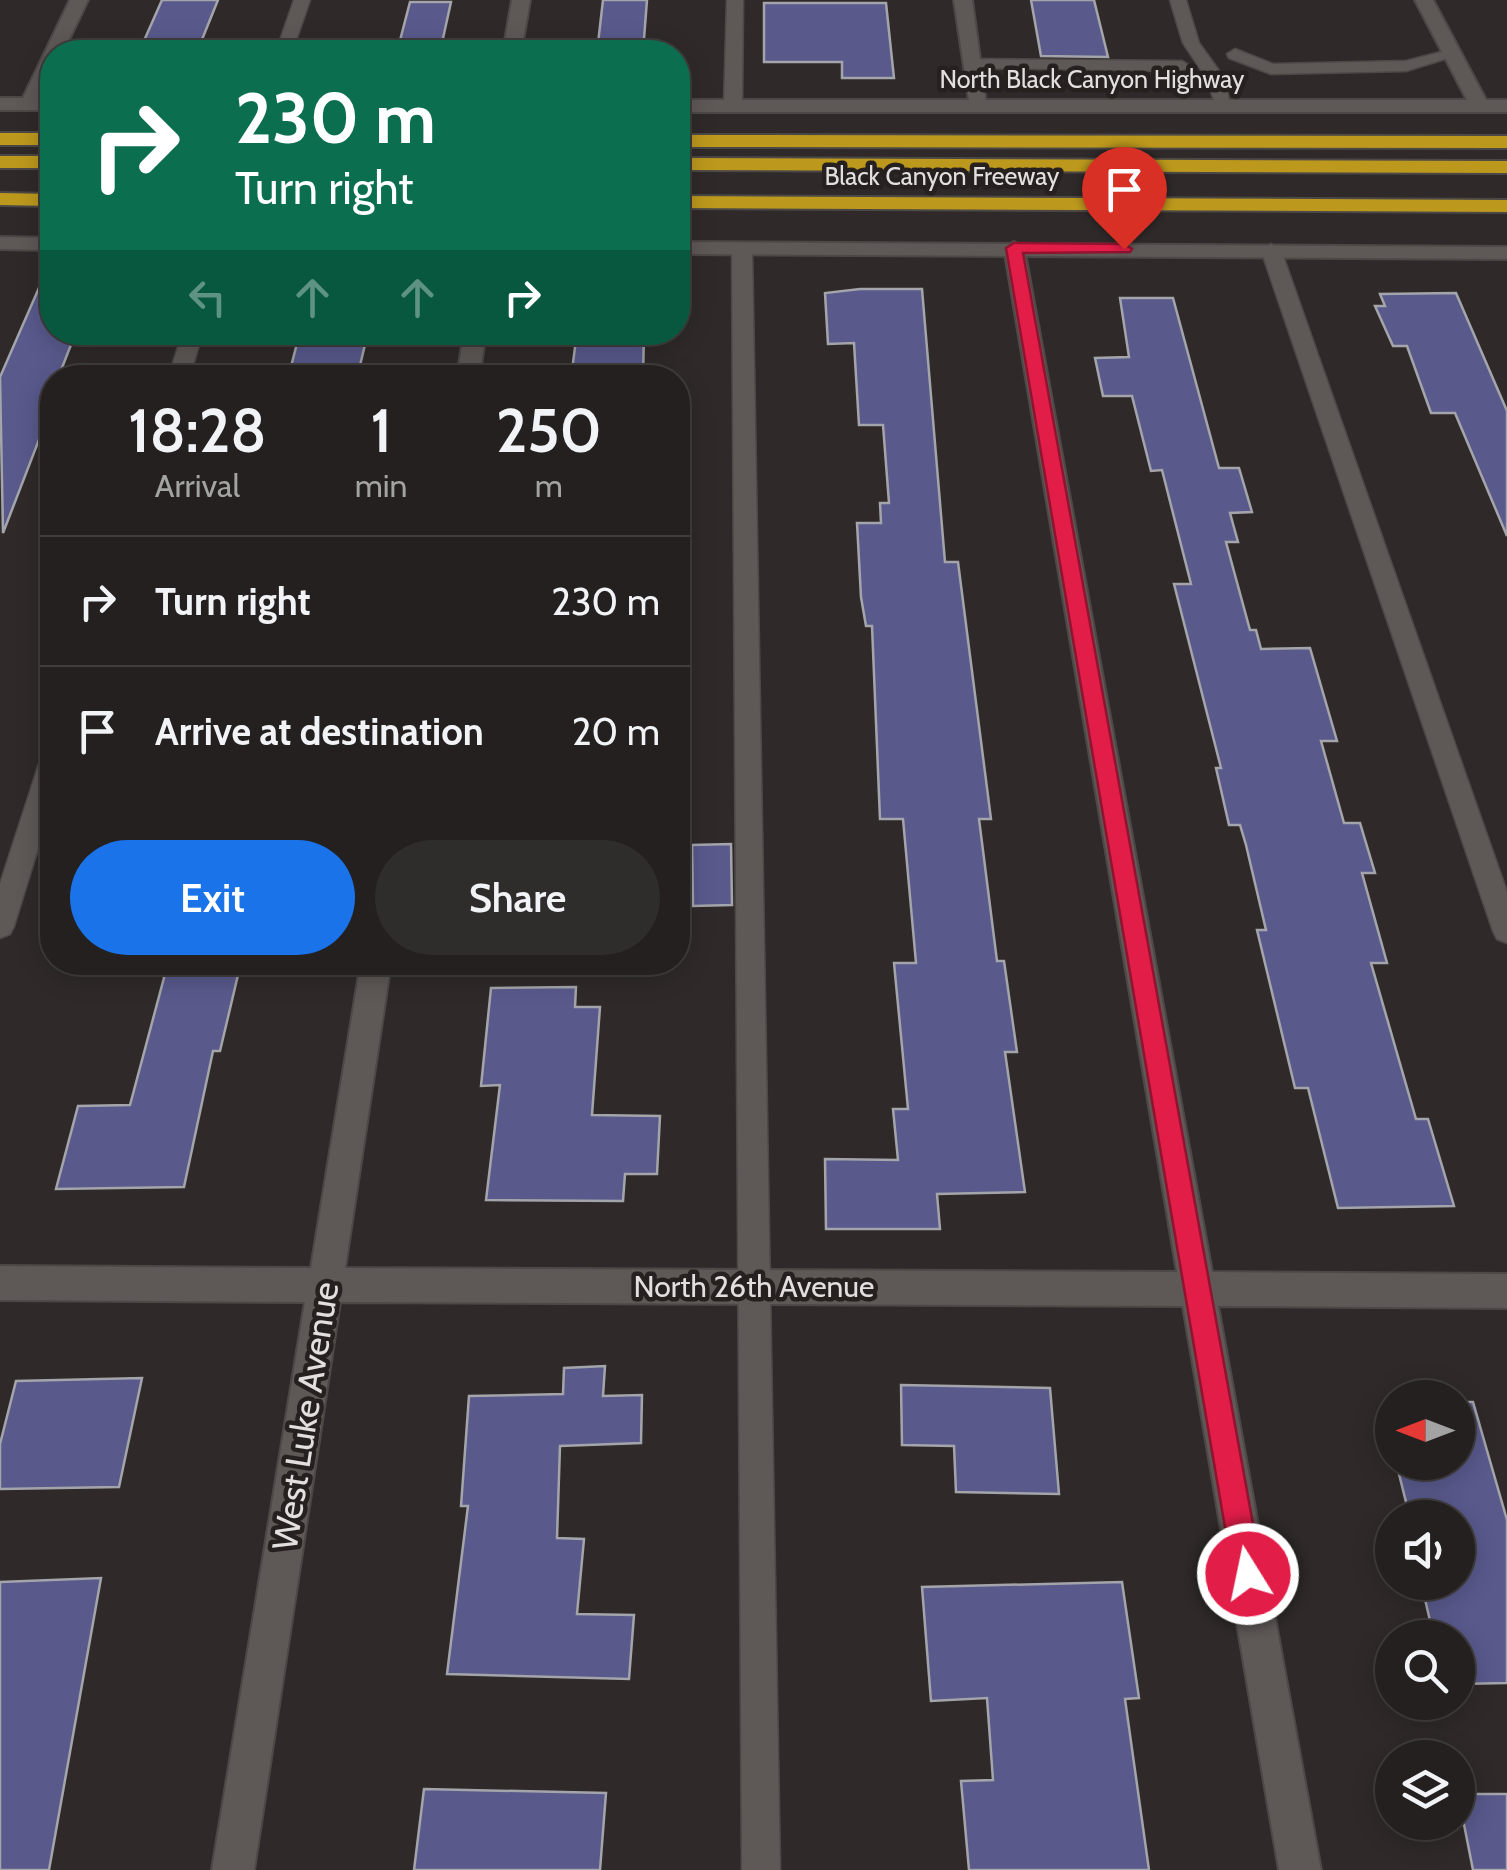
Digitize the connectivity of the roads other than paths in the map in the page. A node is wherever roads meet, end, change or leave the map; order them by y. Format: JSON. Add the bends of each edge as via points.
{"nodes":[{"id":1,"x":79,"y":0,"type":"edge"},
{"id":2,"x":302,"y":0,"type":"edge"},
{"id":3,"x":521,"y":0,"type":"edge"},
{"id":4,"x":736,"y":0,"type":"edge"},
{"id":5,"x":963,"y":0,"type":"edge"},
{"id":6,"x":1178,"y":0,"type":"edge"},
{"id":7,"x":1424,"y":0,"type":"edge"},
{"id":8,"x":60,"y":40,"type":"edge"},
{"id":9,"x":288,"y":40,"type":"edge"},
{"id":10,"x":514,"y":40,"type":"edge"},
{"id":11,"x":1235,"y":54,"type":"dead end"},
{"id":12,"x":1453,"y":54,"type":"junction"},
{"id":13,"x":974,"y":64,"type":"junction"},
{"id":14,"x":1182,"y":66,"type":"dead end"},
{"id":15,"x":40,"y":81,"type":"edge"},
{"id":16,"x":0,"y":104,"type":"edge"},
{"id":17,"x":29,"y":104,"type":"junction"},
{"id":18,"x":40,"y":104,"type":"edge"},
{"id":19,"x":690,"y":106,"type":"edge"},
{"id":20,"x":732,"y":106,"type":"junction"},
{"id":21,"x":980,"y":106,"type":"junction"},
{"id":22,"x":1479,"y":106,"type":"junction"},
{"id":23,"x":1507,"y":106,"type":"edge"},
{"id":24,"x":1224,"y":107,"type":"junction"},
{"id":25,"x":0,"y":139,"type":"edge"},
{"id":26,"x":40,"y":139,"type":"edge"},
{"id":27,"x":690,"y":140,"type":"edge"},
{"id":28,"x":1507,"y":142,"type":"edge"},
{"id":29,"x":0,"y":162,"type":"edge"},
{"id":30,"x":40,"y":162,"type":"edge"},
{"id":31,"x":690,"y":164,"type":"edge"},
{"id":32,"x":1507,"y":167,"type":"edge"},
{"id":33,"x":0,"y":178,"type":"edge"},
{"id":34,"x":40,"y":179,"type":"edge"},
{"id":35,"x":690,"y":181,"type":"edge"},
{"id":36,"x":1507,"y":184,"type":"edge"},
{"id":37,"x":0,"y":199,"type":"edge"},
{"id":38,"x":40,"y":200,"type":"edge"},
{"id":39,"x":690,"y":202,"type":"edge"},
{"id":40,"x":1507,"y":206,"type":"edge"},
{"id":41,"x":0,"y":243,"type":"edge"},
{"id":42,"x":40,"y":244,"type":"edge"},
{"id":43,"x":690,"y":248,"type":"edge"},
{"id":44,"x":742,"y":248,"type":"junction"},
{"id":45,"x":1014,"y":248,"type":"junction"},
{"id":46,"x":1271,"y":250,"type":"junction"},
{"id":47,"x":1507,"y":253,"type":"edge"},
{"id":48,"x":40,"y":801,"type":"edge"},
{"id":49,"x":0,"y":926,"type":"edge"},
{"id":50,"x":1507,"y":932,"type":"edge"},
{"id":51,"x":374,"y":975,"type":"edge"},
{"id":52,"x":0,"y":1282,"type":"edge"},
{"id":53,"x":326,"y":1285,"type":"junction"},
{"id":54,"x":754,"y":1286,"type":"junction"},
{"id":55,"x":1198,"y":1290,"type":"junction"},
{"id":56,"x":1507,"y":1292,"type":"edge"},
{"id":57,"x":233,"y":1870,"type":"edge"},
{"id":58,"x":761,"y":1870,"type":"edge"},
{"id":59,"x":1300,"y":1870,"type":"edge"}],
"edges":[{"from":1,"to":8,"type":"street"},
{"from":2,"to":9,"type":"lane"},
{"from":3,"to":10,"type":"street"},
{"from":4,"to":20,"type":"lane"},
{"from":5,"to":13,"type":"street"},
{"from":6,"to":24,"type":"lane","via":[[1191,43],[1216,79]]},
{"from":7,"to":12,"type":"street"},
{"from":11,"to":12,"type":"lane","via":[[1271,69],[1406,66]]},
{"from":12,"to":22,"type":"street"},
{"from":13,"to":14,"type":"lane"},
{"from":13,"to":21,"type":"street"},
{"from":15,"to":17,"type":"street"},
{"from":16,"to":17,"type":"street"},
{"from":17,"to":18,"type":"street"},
{"from":19,"to":20,"type":"street","name":"North Black Canyon Highway"},
{"from":20,"to":21,"type":"street","name":"North Black Canyon Highway"},
{"from":21,"to":24,"type":"street","name":"North Black Canyon Highway"},
{"from":22,"to":23,"type":"street","name":"North Black Canyon Highway"},
{"from":22,"to":24,"type":"street","name":"North Black Canyon Highway"},
{"from":25,"to":26,"type":"highway"},
{"from":27,"to":28,"type":"highway","name":"Black Canyon Freeway"},
{"from":29,"to":30,"type":"highway"},
{"from":31,"to":32,"type":"highway"},
{"from":33,"to":34,"type":"highway"},
{"from":35,"to":36,"type":"highway"},
{"from":37,"to":38,"type":"highway"},
{"from":39,"to":40,"type":"highway","name":"Black Canyon Freeway"},
{"from":41,"to":42,"type":"street"},
{"from":43,"to":44,"type":"street"},
{"from":44,"to":45,"type":"street"},
{"from":44,"to":54,"type":"lane"},
{"from":45,"to":46,"type":"street"},
{"from":45,"to":55,"type":"street"},
{"from":46,"to":47,"type":"street"},
{"from":46,"to":50,"type":"lane"},
{"from":48,"to":49,"type":"lane"},
{"from":51,"to":53,"type":"street","name":"West Luke Avenue"},
{"from":52,"to":53,"type":"street","name":"North 26th Avenue"},
{"from":53,"to":54,"type":"street","name":"North 26th Avenue"},
{"from":53,"to":57,"type":"street","name":"West Luke Avenue"},
{"from":54,"to":55,"type":"street","name":"North 26th Avenue"},
{"from":54,"to":58,"type":"lane"},
{"from":55,"to":56,"type":"street","name":"North 26th Avenue"},
{"from":55,"to":59,"type":"street"}]}
